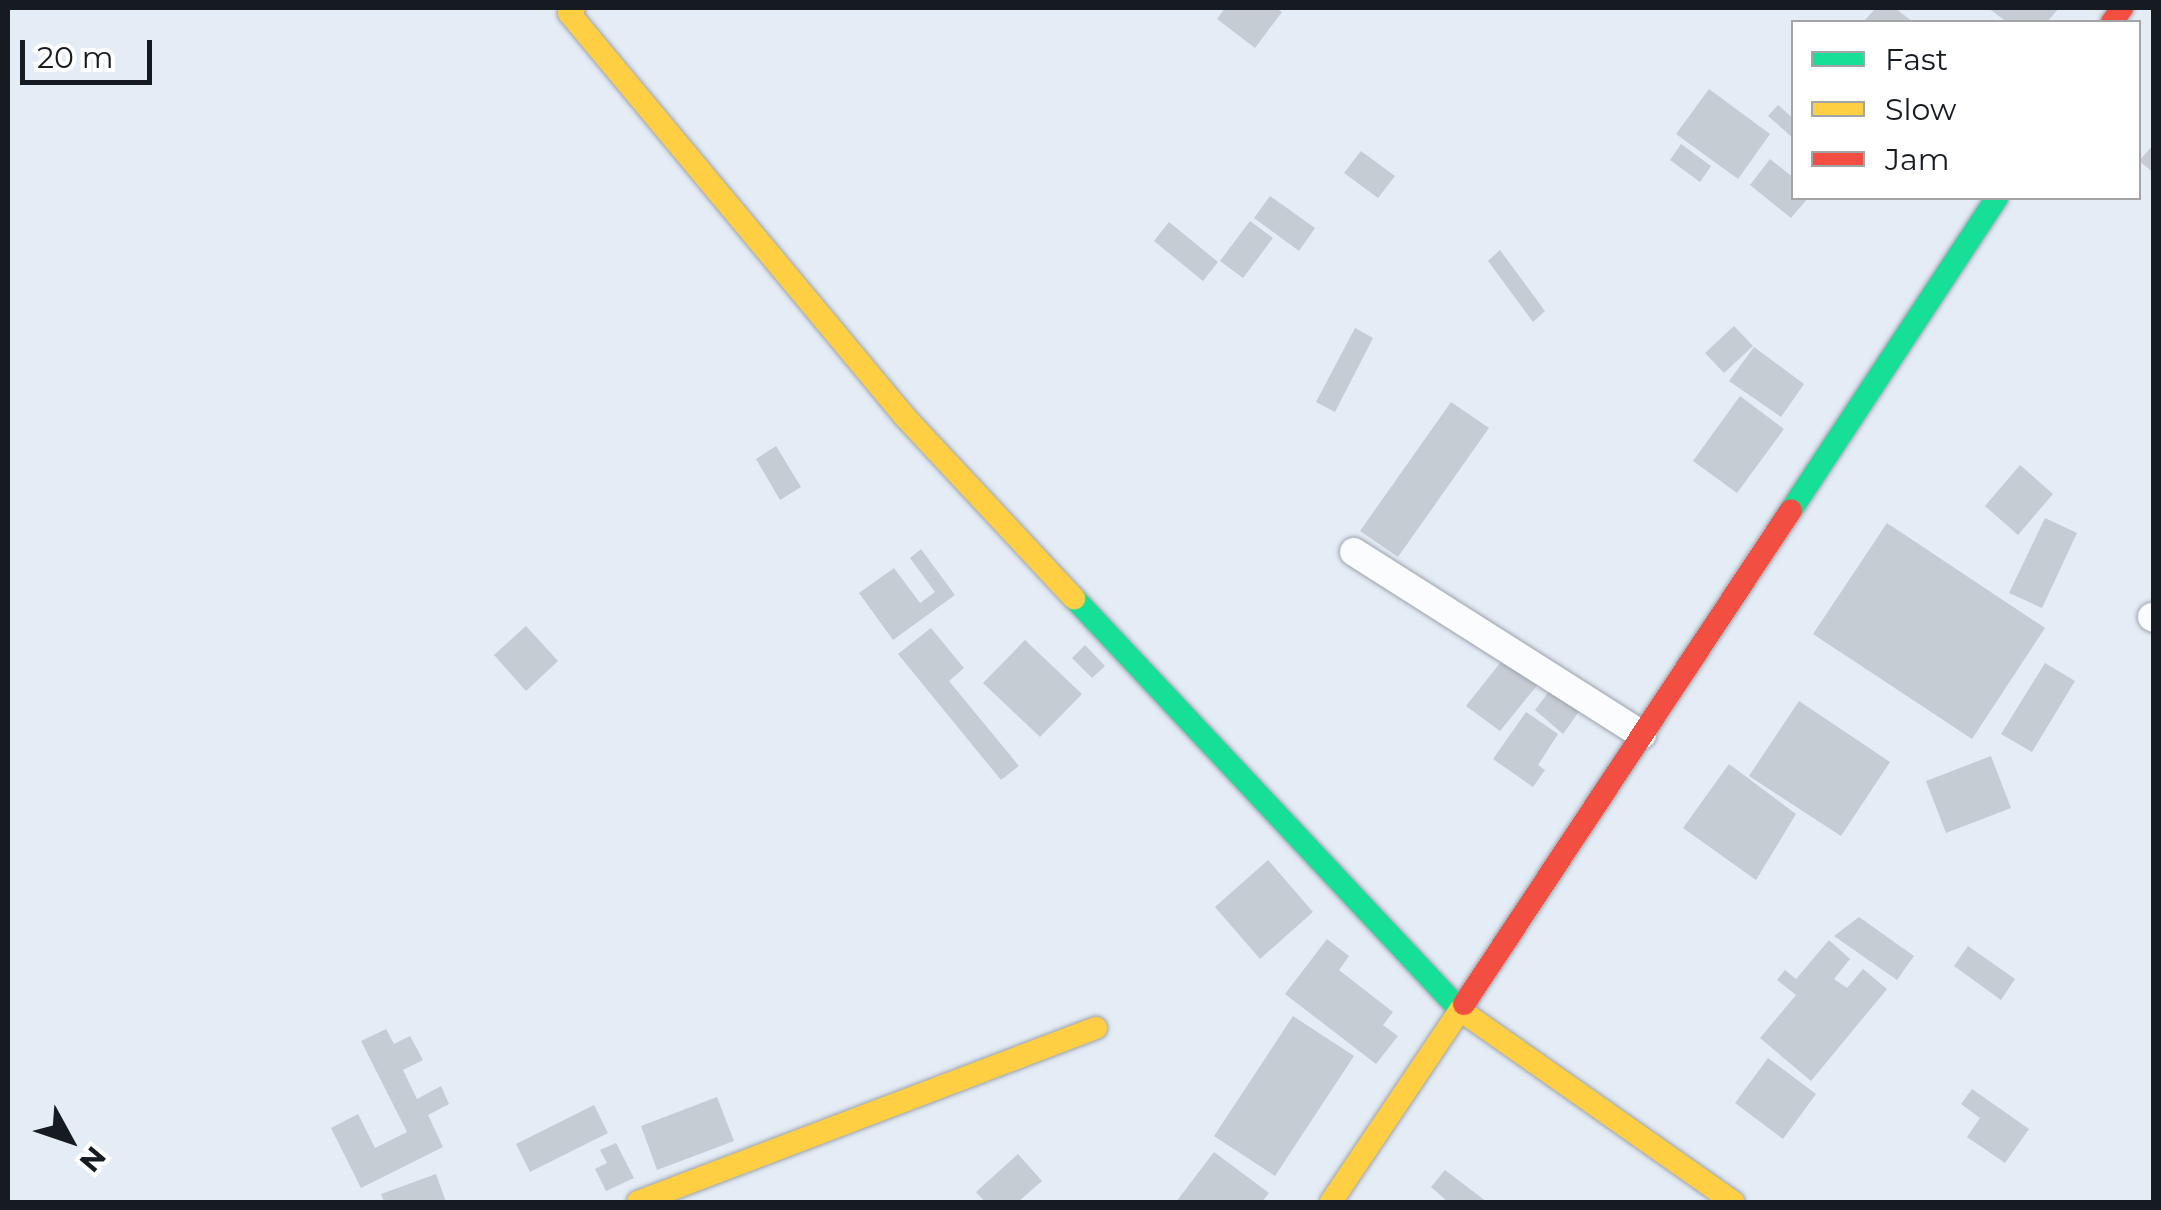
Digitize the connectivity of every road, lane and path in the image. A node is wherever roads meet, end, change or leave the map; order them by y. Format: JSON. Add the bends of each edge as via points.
{"nodes":[{"id":1,"x":569,"y":9,"type":"edge"},
{"id":2,"x":1996,"y":200,"type":"edge"},
{"id":3,"x":1354,"y":552,"type":"dead end"},
{"id":4,"x":1642,"y":735,"type":"junction"},
{"id":5,"x":1460,"y":1010,"type":"junction"},
{"id":6,"x":1096,"y":1028,"type":"dead end"},
{"id":7,"x":638,"y":1202,"type":"edge"},
{"id":8,"x":1331,"y":1202,"type":"edge"},
{"id":9,"x":1733,"y":1202,"type":"edge"}],
"edges":[{"from":1,"to":5,"type":"main road","via":[[905,417]]},
{"from":2,"to":4,"type":"main road"},
{"from":3,"to":4,"type":"lane"},
{"from":4,"to":5,"type":"main road"},
{"from":5,"to":8,"type":"main road"},
{"from":5,"to":9,"type":"main road"},
{"from":6,"to":7,"type":"main road"}]}
